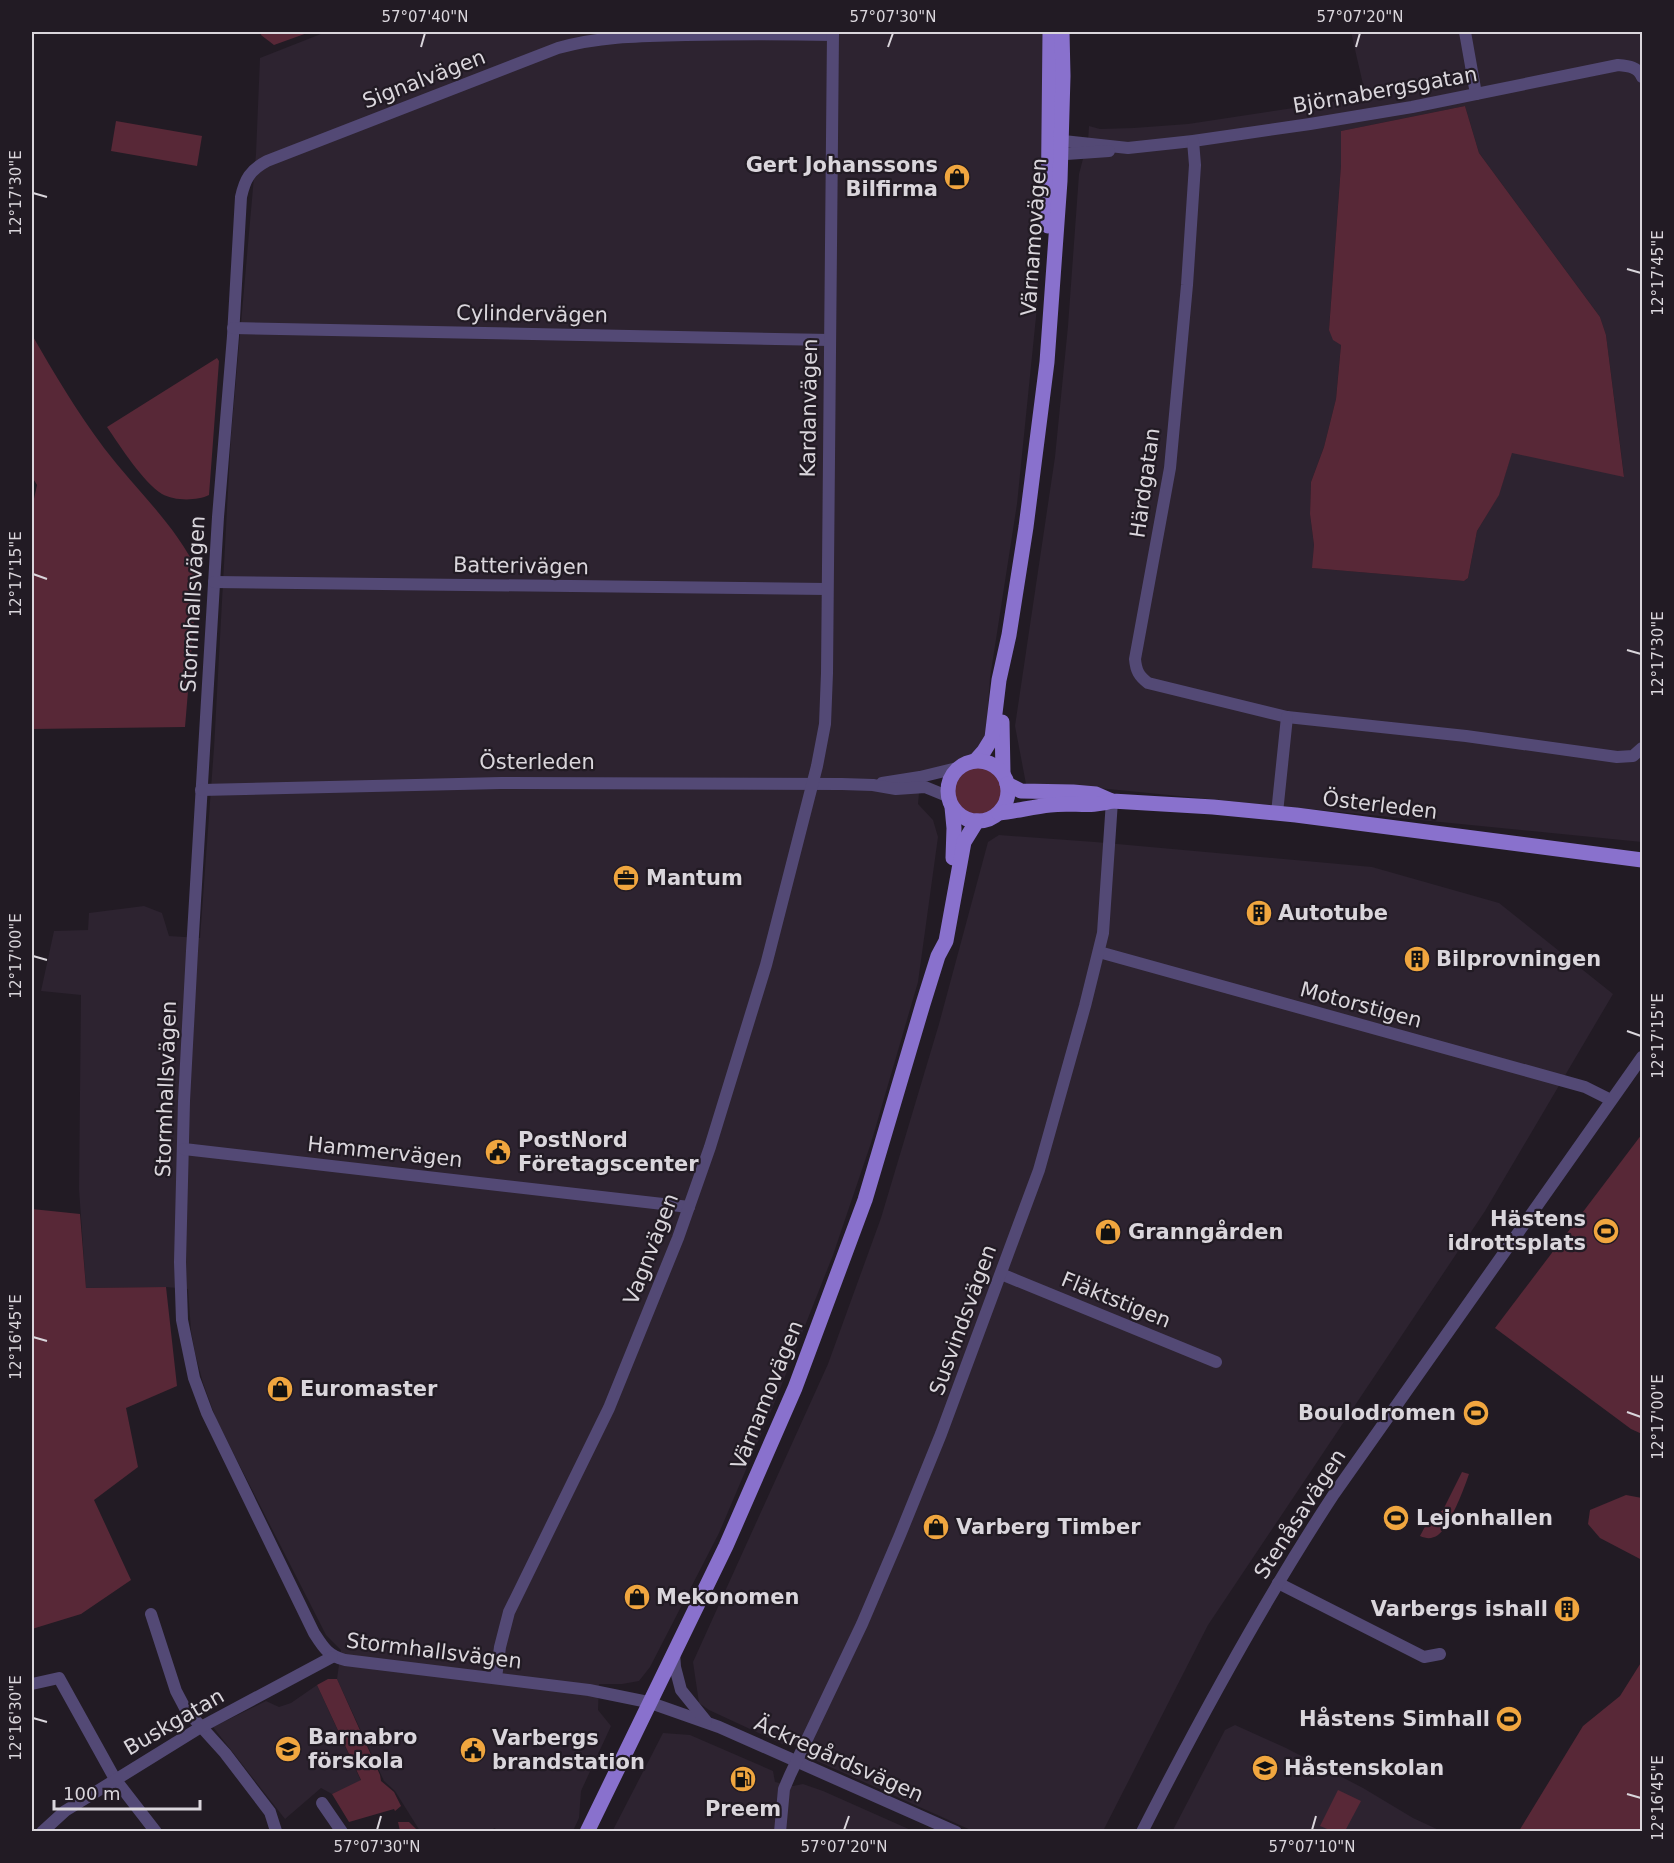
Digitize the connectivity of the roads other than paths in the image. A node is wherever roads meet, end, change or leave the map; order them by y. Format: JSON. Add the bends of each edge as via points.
{"nodes":[{"id":1,"x":1050,"y":32,"type":"edge"},
{"id":2,"x":1062,"y":32,"type":"edge"},
{"id":3,"x":1465,"y":32,"type":"edge"},
{"id":4,"x":833,"y":34,"type":"edge"},
{"id":5,"x":1642,"y":77,"type":"edge"},
{"id":6,"x":1476,"y":94,"type":"junction"},
{"id":7,"x":1194,"y":141,"type":"junction"},
{"id":8,"x":1056,"y":148,"type":"junction"},
{"id":9,"x":250,"y":172,"type":"joint"},
{"id":10,"x":233,"y":328,"type":"junction"},
{"id":11,"x":830,"y":340,"type":"junction"},
{"id":12,"x":214,"y":582,"type":"junction"},
{"id":13,"x":827,"y":589,"type":"junction"},
{"id":14,"x":1009,"y":635,"type":"junction"},
{"id":15,"x":1287,"y":717,"type":"junction"},
{"id":16,"x":1642,"y":748,"type":"edge"},
{"id":17,"x":976,"y":760,"type":"junction"},
{"id":18,"x":957,"y":768,"type":"junction"},
{"id":19,"x":1005,"y":779,"type":"junction"},
{"id":20,"x":812,"y":784,"type":"junction"},
{"id":21,"x":873,"y":785,"type":"junction"},
{"id":22,"x":201,"y":790,"type":"junction"},
{"id":23,"x":950,"y":801,"type":"junction"},
{"id":24,"x":1112,"y":801,"type":"junction"},
{"id":25,"x":999,"y":813,"type":"junction"},
{"id":26,"x":1277,"y":813,"type":"junction"},
{"id":27,"x":977,"y":821,"type":"junction"},
{"id":28,"x":1642,"y":860,"type":"edge"},
{"id":29,"x":1099,"y":952,"type":"junction"},
{"id":30,"x":938,"y":956,"type":"junction"},
{"id":31,"x":1642,"y":1057,"type":"edge"},
{"id":32,"x":1611,"y":1100,"type":"junction"},
{"id":33,"x":184,"y":1149,"type":"junction"},
{"id":34,"x":689,"y":1207,"type":"junction"},
{"id":35,"x":1001,"y":1274,"type":"junction"},
{"id":36,"x":1216,"y":1362,"type":"dead end"},
{"id":37,"x":1278,"y":1583,"type":"junction"},
{"id":38,"x":151,"y":1614,"type":"dead end"},
{"id":39,"x":674,"y":1649,"type":"junction"},
{"id":40,"x":1440,"y":1654,"type":"dead end"},
{"id":41,"x":332,"y":1657,"type":"junction"},
{"id":42,"x":496,"y":1678,"type":"junction"},
{"id":43,"x":32,"y":1684,"type":"edge"},
{"id":44,"x":648,"y":1702,"type":"junction"},
{"id":45,"x":707,"y":1722,"type":"junction"},
{"id":46,"x":201,"y":1726,"type":"junction"},
{"id":47,"x":796,"y":1761,"type":"junction"},
{"id":48,"x":115,"y":1779,"type":"junction"},
{"id":49,"x":322,"y":1803,"type":"dead end"},
{"id":50,"x":42,"y":1832,"type":"edge"},
{"id":51,"x":156,"y":1832,"type":"edge"},
{"id":52,"x":276,"y":1832,"type":"edge"},
{"id":53,"x":342,"y":1832,"type":"edge"},
{"id":54,"x":587,"y":1832,"type":"edge"},
{"id":55,"x":780,"y":1832,"type":"edge"},
{"id":56,"x":956,"y":1832,"type":"edge"},
{"id":57,"x":1142,"y":1832,"type":"edge"}],
"edges":[{"from":1,"to":8,"type":"main road","name":"Värnamovägen"},
{"from":2,"to":8,"type":"main road","name":"Värnamovägen"},
{"from":3,"to":6,"type":"street"},
{"from":4,"to":9,"type":"street","name":"Signalvägen","via":[[586,40],[277,157]]},
{"from":4,"to":11,"type":"street","name":"Kardanvägen"},
{"from":5,"to":6,"type":"street","name":"Björnabergsgatan","via":[[1632,67],[1618,65]]},
{"from":6,"to":7,"type":"street","name":"Björnabergsgatan","via":[[1321,123]]},
{"from":7,"to":8,"type":"street","name":"Björnabergsgatan","via":[[1116,151]]},
{"from":7,"to":15,"type":"street","name":"Härdgatan","via":[[1187,285],[1170,468],[1136,670],[1148,683]]},
{"from":8,"to":14,"type":"main road","name":"Värnamovägen","via":[[1047,363]]},
{"from":9,"to":10,"type":"street","name":"Stormhallsvägen","via":[[241,197]]},
{"from":10,"to":11,"type":"street","name":"Cylindervägen"},
{"from":10,"to":12,"type":"street","name":"Stormhallsvägen"},
{"from":11,"to":13,"type":"street","name":"Kardanvägen"},
{"from":12,"to":13,"type":"street","name":"Batterivägen"},
{"from":12,"to":22,"type":"street","name":"Stormhallsvägen"},
{"from":13,"to":20,"type":"street","name":"Kardanvägen","via":[[825,724]]},
{"from":14,"to":17,"type":"main road","name":"Värnamovägen","via":[[992,738]]},
{"from":14,"to":19,"type":"main road","name":"Värnamovägen","via":[[1001,725]]},
{"from":15,"to":16,"type":"street","name":"Härdgatan","via":[[1617,757],[1633,756]]},
{"from":15,"to":26,"type":"street"},
{"from":17,"to":18,"type":"main road"},
{"from":17,"to":19,"type":"main road","via":[[991,763]]},
{"from":18,"to":21,"type":"street","name":"Österleden"},
{"from":18,"to":23,"type":"main road","name":"Värnamovägen","via":[[949,781]]},
{"from":19,"to":24,"type":"main road","name":"Österleden","via":[[1021,791],[1096,794]]},
{"from":19,"to":25,"type":"main road","name":"Värnamovägen","via":[[1007,800]]},
{"from":20,"to":21,"type":"street","name":"Österleden"},
{"from":20,"to":22,"type":"street","name":"Österleden","via":[[501,783]]},
{"from":20,"to":34,"type":"street","name":"Vagnvägen","via":[[766,965]]},
{"from":21,"to":23,"type":"street","name":"Österleden","via":[[896,789],[925,787]]},
{"from":22,"to":33,"type":"street","name":"Stormhallsvägen"},
{"from":23,"to":27,"type":"main road","via":[[963,817]]},
{"from":23,"to":30,"type":"main road","name":"Värnamovägen","via":[[954,828],[952,877]]},
{"from":24,"to":25,"type":"main road","name":"Österleden"},
{"from":24,"to":26,"type":"main road","name":"Österleden"},
{"from":24,"to":29,"type":"street","name":"Susvindsvägen"},
{"from":25,"to":27,"type":"main road"},
{"from":26,"to":28,"type":"main road","name":"Österleden"},
{"from":27,"to":30,"type":"main road","name":"Värnamovägen","via":[[963,842],[946,941]]},
{"from":29,"to":32,"type":"street","name":"Motorstigen","via":[[1585,1087]]},
{"from":29,"to":35,"type":"street","name":"Susvindsvägen","via":[[1039,1170]]},
{"from":30,"to":39,"type":"main road","name":"Värnamovägen","via":[[865,1200],[799,1377],[726,1546]]},
{"from":31,"to":32,"type":"street","name":"Stenåsavägen"},
{"from":32,"to":37,"type":"street","name":"Stenåsavägen","via":[[1334,1494]]},
{"from":33,"to":34,"type":"street","name":"Hammervägen"},
{"from":33,"to":41,"type":"street","name":"Stormhallsvägen","via":[[182,1320],[194,1378],[215,1431],[309,1623]]},
{"from":34,"to":42,"type":"street","name":"Vagnvägen","via":[[609,1408],[509,1612]]},
{"from":35,"to":36,"type":"street","name":"Fläktstigen"},
{"from":35,"to":47,"type":"street","name":"Susvindsvägen","via":[[900,1535]]},
{"from":37,"to":40,"type":"street","via":[[1424,1657]]},
{"from":37,"to":57,"type":"street","name":"Stenåsavägen"},
{"from":38,"to":46,"type":"street","via":[[176,1691]]},
{"from":39,"to":44,"type":"main road","name":"Värnamovägen"},
{"from":39,"to":45,"type":"street","name":"Äckregårdsvägen","via":[[681,1690]]},
{"from":41,"to":42,"type":"street","name":"Stormhallsvägen"},
{"from":41,"to":46,"type":"street","name":"Buskgatan"},
{"from":42,"to":44,"type":"street","name":"Stormhallsvägen"},
{"from":43,"to":48,"type":"street","via":[[59,1678]]},
{"from":44,"to":45,"type":"street","name":"Äckregårdsvägen"},
{"from":44,"to":54,"type":"main road","name":"Värnamovägen"},
{"from":45,"to":47,"type":"street","name":"Äckregårdsvägen"},
{"from":46,"to":48,"type":"street","name":"Buskgatan"},
{"from":46,"to":52,"type":"street","via":[[270,1812]]},
{"from":47,"to":55,"type":"street","name":"Susvindsvägen","via":[[784,1789]]},
{"from":47,"to":56,"type":"street","name":"Äckregårdsvägen"},
{"from":48,"to":50,"type":"street","name":"Buskgatan"},
{"from":48,"to":51,"type":"street"},
{"from":49,"to":53,"type":"street"}]}
